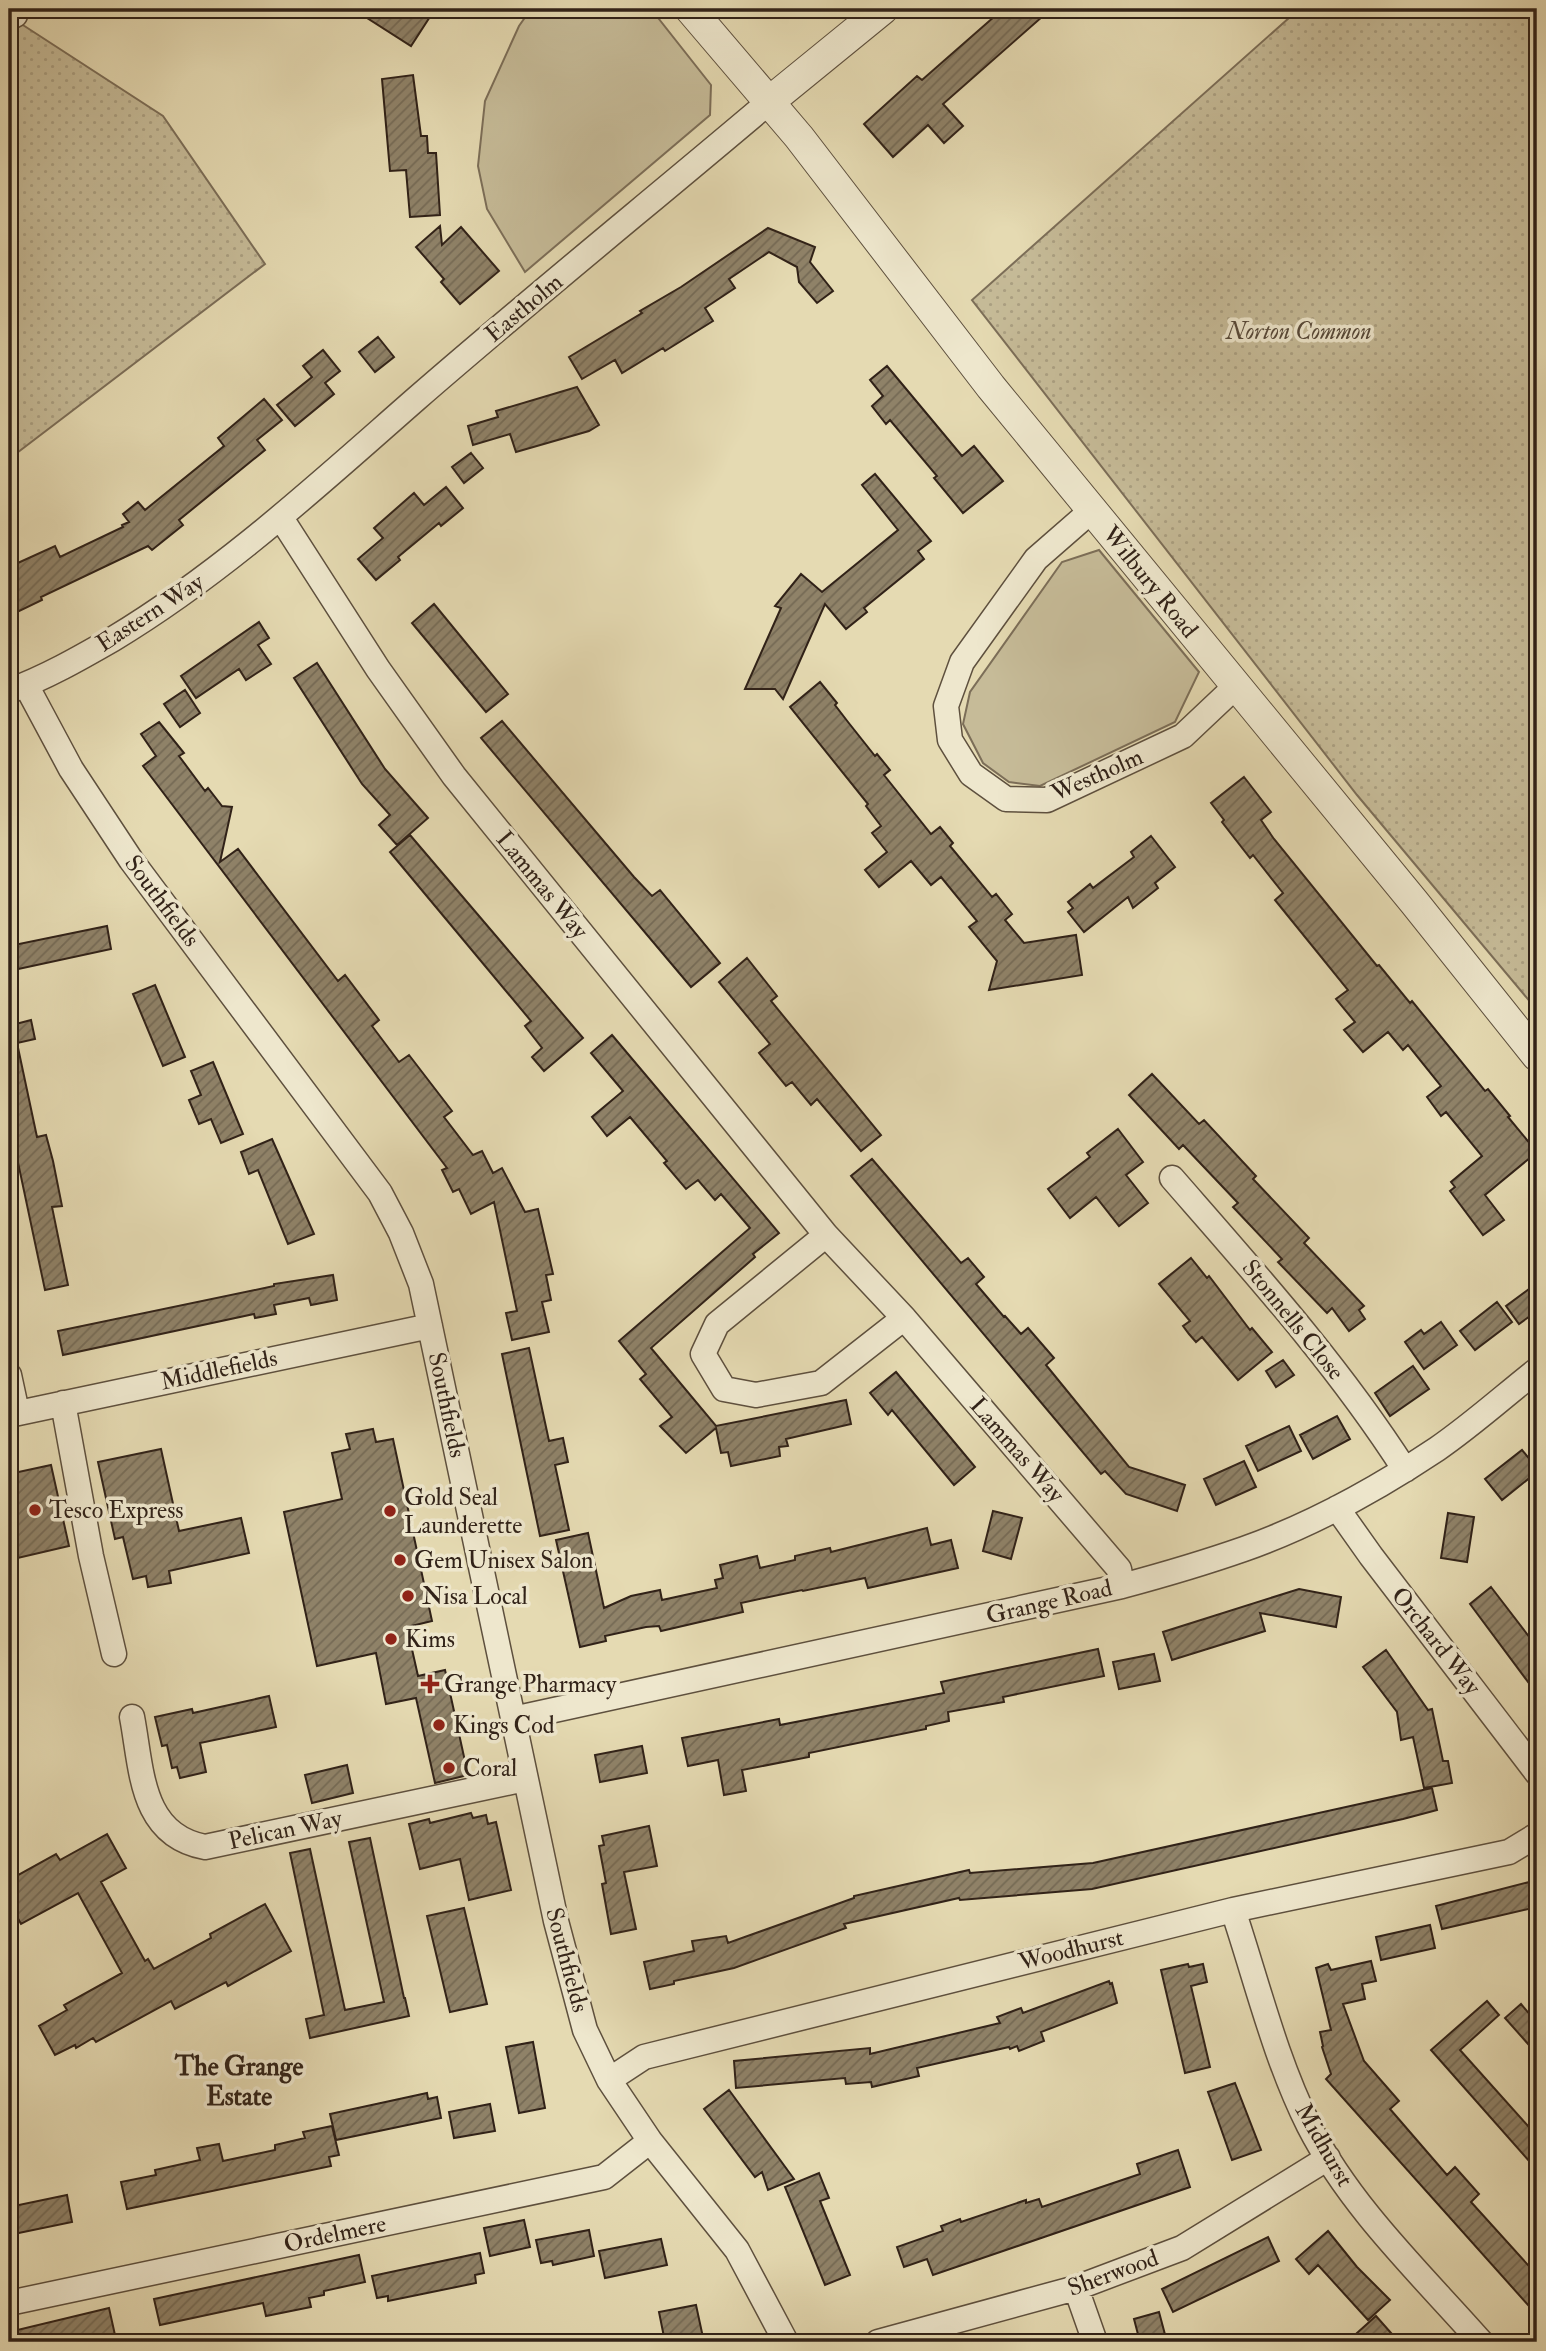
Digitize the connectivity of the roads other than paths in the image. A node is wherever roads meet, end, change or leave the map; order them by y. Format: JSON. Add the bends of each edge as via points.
{"nodes":[{"id":1,"x":690,"y":9,"type":"edge"},
{"id":2,"x":883,"y":9,"type":"edge"},
{"id":3,"x":769,"y":102,"type":"junction"},
{"id":4,"x":1091,"y":511,"type":"junction"},
{"id":5,"x":281,"y":518,"type":"junction"},
{"id":6,"x":1236,"y":686,"type":"junction"},
{"id":7,"x":17,"y":688,"type":"edge"},
{"id":8,"x":1537,"y":1056,"type":"edge"},
{"id":9,"x":1172,"y":1178,"type":"dead end"},
{"id":10,"x":826,"y":1235,"type":"junction"},
{"id":11,"x":904,"y":1318,"type":"junction"},
{"id":12,"x":430,"y":1326,"type":"junction"},
{"id":13,"x":1537,"y":1370,"type":"edge"},
{"id":14,"x":9,"y":1375,"type":"edge"},
{"id":15,"x":63,"y":1403,"type":"junction"},
{"id":16,"x":13,"y":1414,"type":"edge"},
{"id":17,"x":1405,"y":1470,"type":"junction"},
{"id":18,"x":1338,"y":1508,"type":"junction"},
{"id":19,"x":1122,"y":1586,"type":"junction"},
{"id":20,"x":114,"y":1654,"type":"dead end"},
{"id":21,"x":132,"y":1717,"type":"dead end"},
{"id":22,"x":513,"y":1719,"type":"junction"},
{"id":23,"x":1537,"y":1773,"type":"edge"},
{"id":24,"x":525,"y":1779,"type":"junction"},
{"id":25,"x":1537,"y":1835,"type":"edge"},
{"id":26,"x":1233,"y":1910,"type":"junction"},
{"id":27,"x":609,"y":2080,"type":"junction"},
{"id":28,"x":650,"y":2141,"type":"junction"},
{"id":29,"x":1328,"y":2158,"type":"junction"},
{"id":30,"x":1076,"y":2288,"type":"junction"},
{"id":31,"x":9,"y":2303,"type":"edge"},
{"id":32,"x":786,"y":2342,"type":"edge"},
{"id":33,"x":878,"y":2342,"type":"edge"},
{"id":34,"x":1095,"y":2342,"type":"edge"},
{"id":35,"x":1481,"y":2342,"type":"edge"}],
"edges":[{"from":1,"to":3,"type":"street","name":"Wilbury Road"},
{"from":2,"to":3,"type":"street"},
{"from":3,"to":4,"type":"street","name":"Wilbury Road"},
{"from":3,"to":5,"type":"street","name":"Eastholm"},
{"from":4,"to":6,"type":"street","name":"Wilbury Road"},
{"from":4,"to":6,"type":"street","name":"Westholm","via":[[1036,559],[962,662],[946,706],[950,740],[971,774],[1006,800],[1046,800],[1183,736]]},
{"from":5,"to":7,"type":"street","name":"Eastern Way","via":[[150,617]]},
{"from":5,"to":10,"type":"street","name":"Lammas Way","via":[[378,669],[454,776]]},
{"from":6,"to":8,"type":"street","name":"Wilbury Road"},
{"from":7,"to":12,"type":"street","name":"Southfields","via":[[131,860],[380,1193],[413,1261]]},
{"from":9,"to":17,"type":"street","name":"Stonnells Close","via":[[1295,1319]]},
{"from":10,"to":11,"type":"street","name":"Lammas Way"},
{"from":10,"to":11,"type":"street","via":[[717,1325],[703,1354],[724,1389],[756,1395],[821,1383]]},
{"from":11,"to":19,"type":"street","name":"Lammas Way","via":[[1119,1569]]},
{"from":12,"to":15,"type":"street","name":"Middlefields"},
{"from":12,"to":22,"type":"street","name":"Southfields"},
{"from":13,"to":17,"type":"street","name":"Grange Road"},
{"from":14,"to":16,"type":"street"},
{"from":15,"to":16,"type":"street","name":"Middlefields"},
{"from":15,"to":20,"type":"street"},
{"from":17,"to":18,"type":"street","name":"Grange Road"},
{"from":18,"to":19,"type":"street","name":"Grange Road","via":[[1247,1548]]},
{"from":18,"to":23,"type":"street","name":"Orchard Way"},
{"from":19,"to":22,"type":"street","name":"Grange Road"},
{"from":21,"to":24,"type":"street","name":"Pelican Way","via":[[153,1811],[161,1825],[181,1840],[205,1847]]},
{"from":22,"to":24,"type":"street","name":"Southfields"},
{"from":24,"to":27,"type":"street","name":"Southfields","via":[[585,2030]]},
{"from":25,"to":26,"type":"street","name":"Woodhurst","via":[[1508,1852]]},
{"from":26,"to":27,"type":"street","name":"Woodhurst","via":[[644,2057]]},
{"from":26,"to":29,"type":"street","name":"Midhurst","via":[[1294,2093]]},
{"from":27,"to":28,"type":"street","name":"Southfields"},
{"from":28,"to":31,"type":"street","name":"Ordelmere","via":[[604,2177]]},
{"from":28,"to":32,"type":"street","name":"Southfields","via":[[737,2250]]},
{"from":29,"to":30,"type":"street","name":"Sherwood","via":[[1182,2248]]},
{"from":29,"to":35,"type":"street","name":"Midhurst","via":[[1376,2225]]},
{"from":30,"to":33,"type":"street","name":"Sherwood"},
{"from":30,"to":34,"type":"street"}]}
